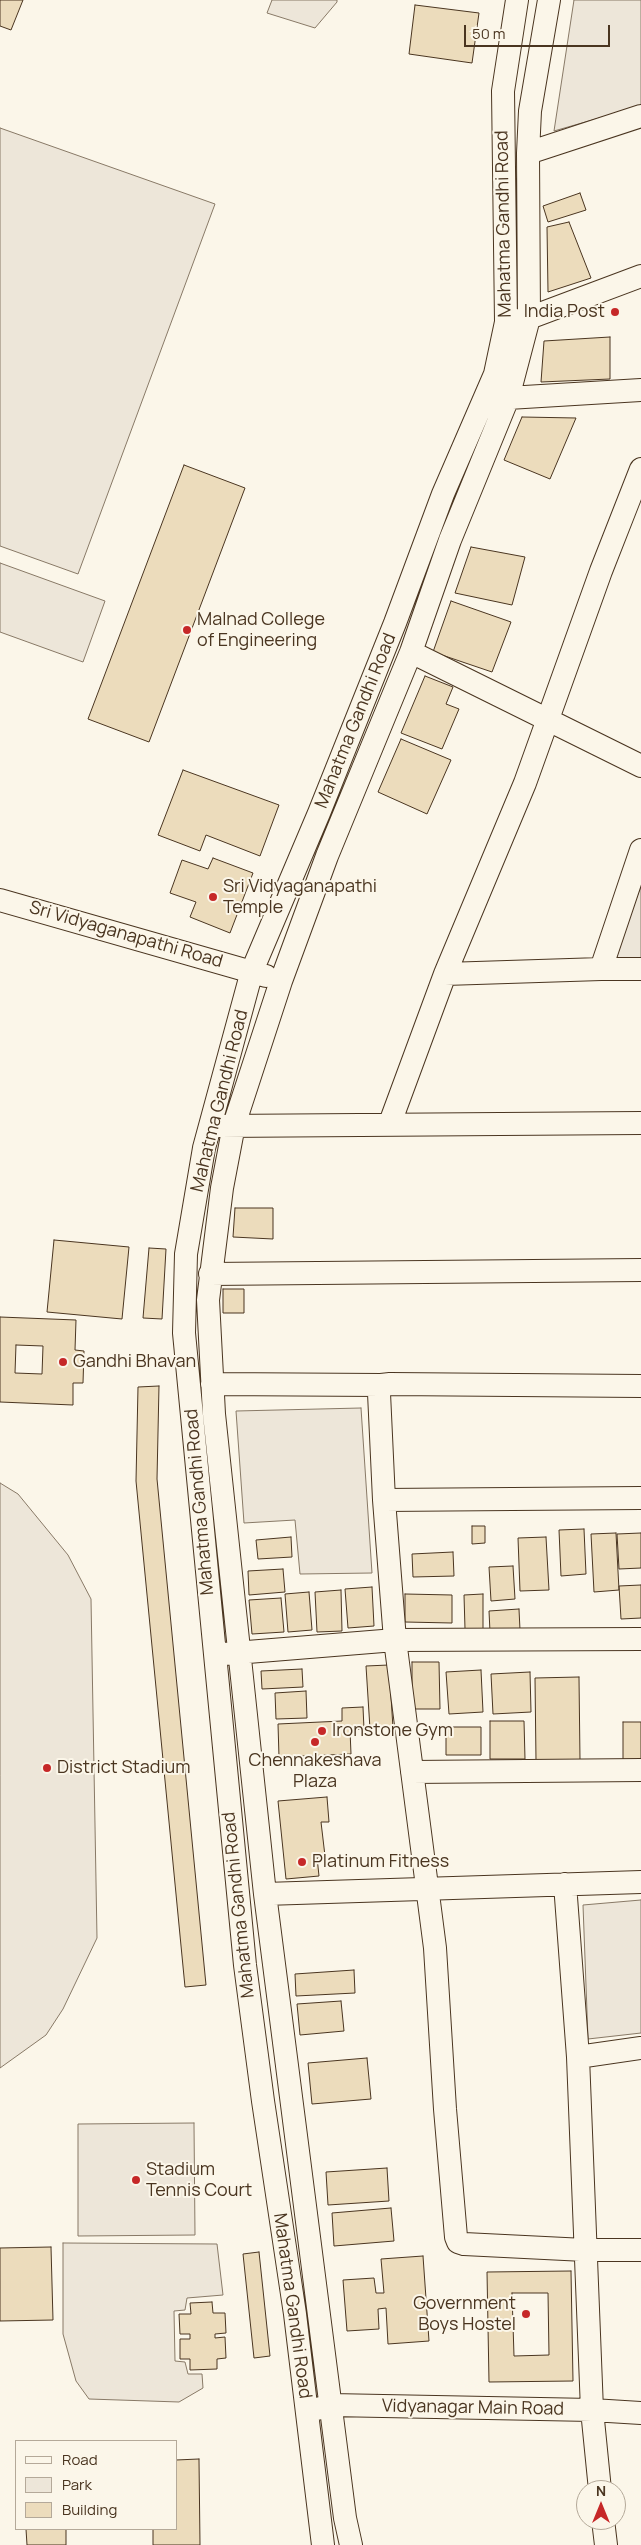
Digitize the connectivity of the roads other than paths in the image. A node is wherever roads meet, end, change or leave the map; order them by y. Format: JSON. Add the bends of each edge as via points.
{"nodes":[{"id":1,"x":517,"y":0,"type":"edge"},
{"id":2,"x":549,"y":0,"type":"edge"},
{"id":3,"x":641,"y":116,"type":"edge"},
{"id":4,"x":528,"y":153,"type":"junction"},
{"id":5,"x":641,"y":276,"type":"edge"},
{"id":6,"x":529,"y":318,"type":"junction"},
{"id":7,"x":506,"y":322,"type":"junction"},
{"id":8,"x":641,"y":390,"type":"edge"},
{"id":9,"x":508,"y":398,"type":"junction"},
{"id":10,"x":473,"y":425,"type":"junction"},
{"id":11,"x":494,"y":433,"type":"junction"},
{"id":12,"x":641,"y":469,"type":"edge"},
{"id":13,"x":411,"y":652,"type":"junction"},
{"id":14,"x":548,"y":720,"type":"junction"},
{"id":15,"x":641,"y":766,"type":"edge"},
{"id":16,"x":641,"y":850,"type":"edge"},
{"id":17,"x":0,"y":900,"type":"edge"},
{"id":18,"x":601,"y":969,"type":"junction"},
{"id":19,"x":641,"y":969,"type":"edge"},
{"id":20,"x":252,"y":971,"type":"junction"},
{"id":21,"x":445,"y":974,"type":"junction"},
{"id":22,"x":281,"y":981,"type":"junction"},
{"id":23,"x":390,"y":1123,"type":"junction"},
{"id":24,"x":641,"y":1123,"type":"edge"},
{"id":25,"x":234,"y":1125,"type":"junction"},
{"id":26,"x":210,"y":1126,"type":"junction"},
{"id":27,"x":641,"y":1270,"type":"edge"},
{"id":28,"x":210,"y":1274,"type":"junction"},
{"id":29,"x":212,"y":1384,"type":"junction"},
{"id":30,"x":382,"y":1386,"type":"junction"},
{"id":31,"x":641,"y":1386,"type":"edge"},
{"id":32,"x":641,"y":1498,"type":"edge"},
{"id":33,"x":384,"y":1500,"type":"junction"},
{"id":34,"x":641,"y":1639,"type":"edge"},
{"id":35,"x":395,"y":1640,"type":"junction"},
{"id":36,"x":238,"y":1652,"type":"junction"},
{"id":37,"x":214,"y":1655,"type":"junction"},
{"id":38,"x":641,"y":1770,"type":"edge"},
{"id":39,"x":412,"y":1772,"type":"junction"},
{"id":40,"x":641,"y":1882,"type":"edge"},
{"id":41,"x":565,"y":1884,"type":"junction"},
{"id":42,"x":427,"y":1888,"type":"junction"},
{"id":43,"x":265,"y":1894,"type":"junction"},
{"id":44,"x":253,"y":2030,"type":"junction"},
{"id":45,"x":282,"y":2030,"type":"junction"},
{"id":46,"x":641,"y":2048,"type":"edge"},
{"id":47,"x":578,"y":2057,"type":"junction"},
{"id":48,"x":585,"y":2250,"type":"junction"},
{"id":49,"x":641,"y":2250,"type":"edge"},
{"id":50,"x":331,"y":2405,"type":"junction"},
{"id":51,"x":592,"y":2410,"type":"junction"},
{"id":52,"x":307,"y":2412,"type":"junction"},
{"id":53,"x":641,"y":2413,"type":"edge"},
{"id":54,"x":599,"y":2480,"type":"edge"},
{"id":55,"x":605,"y":2530,"type":"edge"},
{"id":56,"x":323,"y":2545,"type":"edge"},
{"id":57,"x":351,"y":2545,"type":"edge"},
{"id":58,"x":606,"y":2545,"type":"edge"}],
"edges":[{"from":1,"to":7,"type":"street","name":"Mahatma Gandhi Road","via":[[503,91]]},
{"from":2,"to":4,"type":"street","name":"Mahatma Gandhi Road","via":[[530,110]]},
{"from":3,"to":4,"type":"street"},
{"from":4,"to":6,"type":"street","name":"Mahatma Gandhi Road"},
{"from":5,"to":6,"type":"street"},
{"from":6,"to":7,"type":"street"},
{"from":6,"to":9,"type":"street","name":"Mahatma Gandhi Road"},
{"from":7,"to":10,"type":"street","name":"Mahatma Gandhi Road","via":[[495,374]]},
{"from":8,"to":9,"type":"street"},
{"from":9,"to":11,"type":"street","name":"Mahatma Gandhi Road"},
{"from":10,"to":11,"type":"street"},
{"from":10,"to":20,"type":"street","name":"Mahatma Gandhi Road"},
{"from":11,"to":13,"type":"street","name":"Mahatma Gandhi Road","via":[[450,540]]},
{"from":12,"to":14,"type":"street"},
{"from":13,"to":14,"type":"street"},
{"from":13,"to":22,"type":"street","name":"Mahatma Gandhi Road","via":[[327,856]]},
{"from":14,"to":15,"type":"street"},
{"from":14,"to":21,"type":"street","via":[[526,783]]},
{"from":16,"to":18,"type":"street"},
{"from":17,"to":20,"type":"street","name":"Sri Vidyaganapathi Road"},
{"from":18,"to":19,"type":"street"},
{"from":18,"to":21,"type":"street"},
{"from":20,"to":22,"type":"street","name":"Sri Vidyaganapathi Road"},
{"from":20,"to":26,"type":"street","name":"Mahatma Gandhi Road"},
{"from":21,"to":23,"type":"street"},
{"from":22,"to":25,"type":"street","name":"Mahatma Gandhi Road"},
{"from":23,"to":24,"type":"street"},
{"from":23,"to":25,"type":"street"},
{"from":25,"to":26,"type":"street"},
{"from":25,"to":28,"type":"street","name":"Mahatma Gandhi Road"},
{"from":26,"to":37,"type":"street","name":"Mahatma Gandhi Road","via":[[186,1254],[184,1333]]},
{"from":27,"to":28,"type":"street"},
{"from":28,"to":29,"type":"street","name":"Mahatma Gandhi Road"},
{"from":29,"to":30,"type":"street"},
{"from":29,"to":36,"type":"street","name":"Mahatma Gandhi Road"},
{"from":30,"to":31,"type":"street"},
{"from":30,"to":33,"type":"street","via":[[379,1393]]},
{"from":32,"to":33,"type":"street"},
{"from":33,"to":35,"type":"street"},
{"from":34,"to":35,"type":"street"},
{"from":35,"to":36,"type":"street"},
{"from":35,"to":39,"type":"street"},
{"from":36,"to":37,"type":"street"},
{"from":36,"to":43,"type":"street","name":"Mahatma Gandhi Road"},
{"from":37,"to":44,"type":"street","name":"Mahatma Gandhi Road"},
{"from":38,"to":39,"type":"street"},
{"from":39,"to":42,"type":"street"},
{"from":40,"to":41,"type":"street"},
{"from":41,"to":42,"type":"street"},
{"from":41,"to":47,"type":"street"},
{"from":42,"to":43,"type":"street"},
{"from":42,"to":48,"type":"street","via":[[435,1948],[445,2119],[458,2242]]},
{"from":43,"to":45,"type":"street","name":"Mahatma Gandhi Road"},
{"from":44,"to":45,"type":"street"},
{"from":44,"to":52,"type":"street","name":"Mahatma Gandhi Road"},
{"from":45,"to":50,"type":"street","name":"Mahatma Gandhi Road"},
{"from":46,"to":47,"type":"street"},
{"from":47,"to":48,"type":"street"},
{"from":48,"to":49,"type":"street"},
{"from":48,"to":51,"type":"street"},
{"from":50,"to":51,"type":"street","name":"Vidyanagar Main Road"},
{"from":50,"to":52,"type":"street","name":"Vidyanagar Main Road"},
{"from":50,"to":57,"type":"street","name":"Mahatma Gandhi Road"},
{"from":51,"to":53,"type":"street","name":"Vidyanagar Main Road"},
{"from":51,"to":54,"type":"street"},
{"from":52,"to":56,"type":"street","name":"Mahatma Gandhi Road"},
{"from":55,"to":58,"type":"street"}]}
